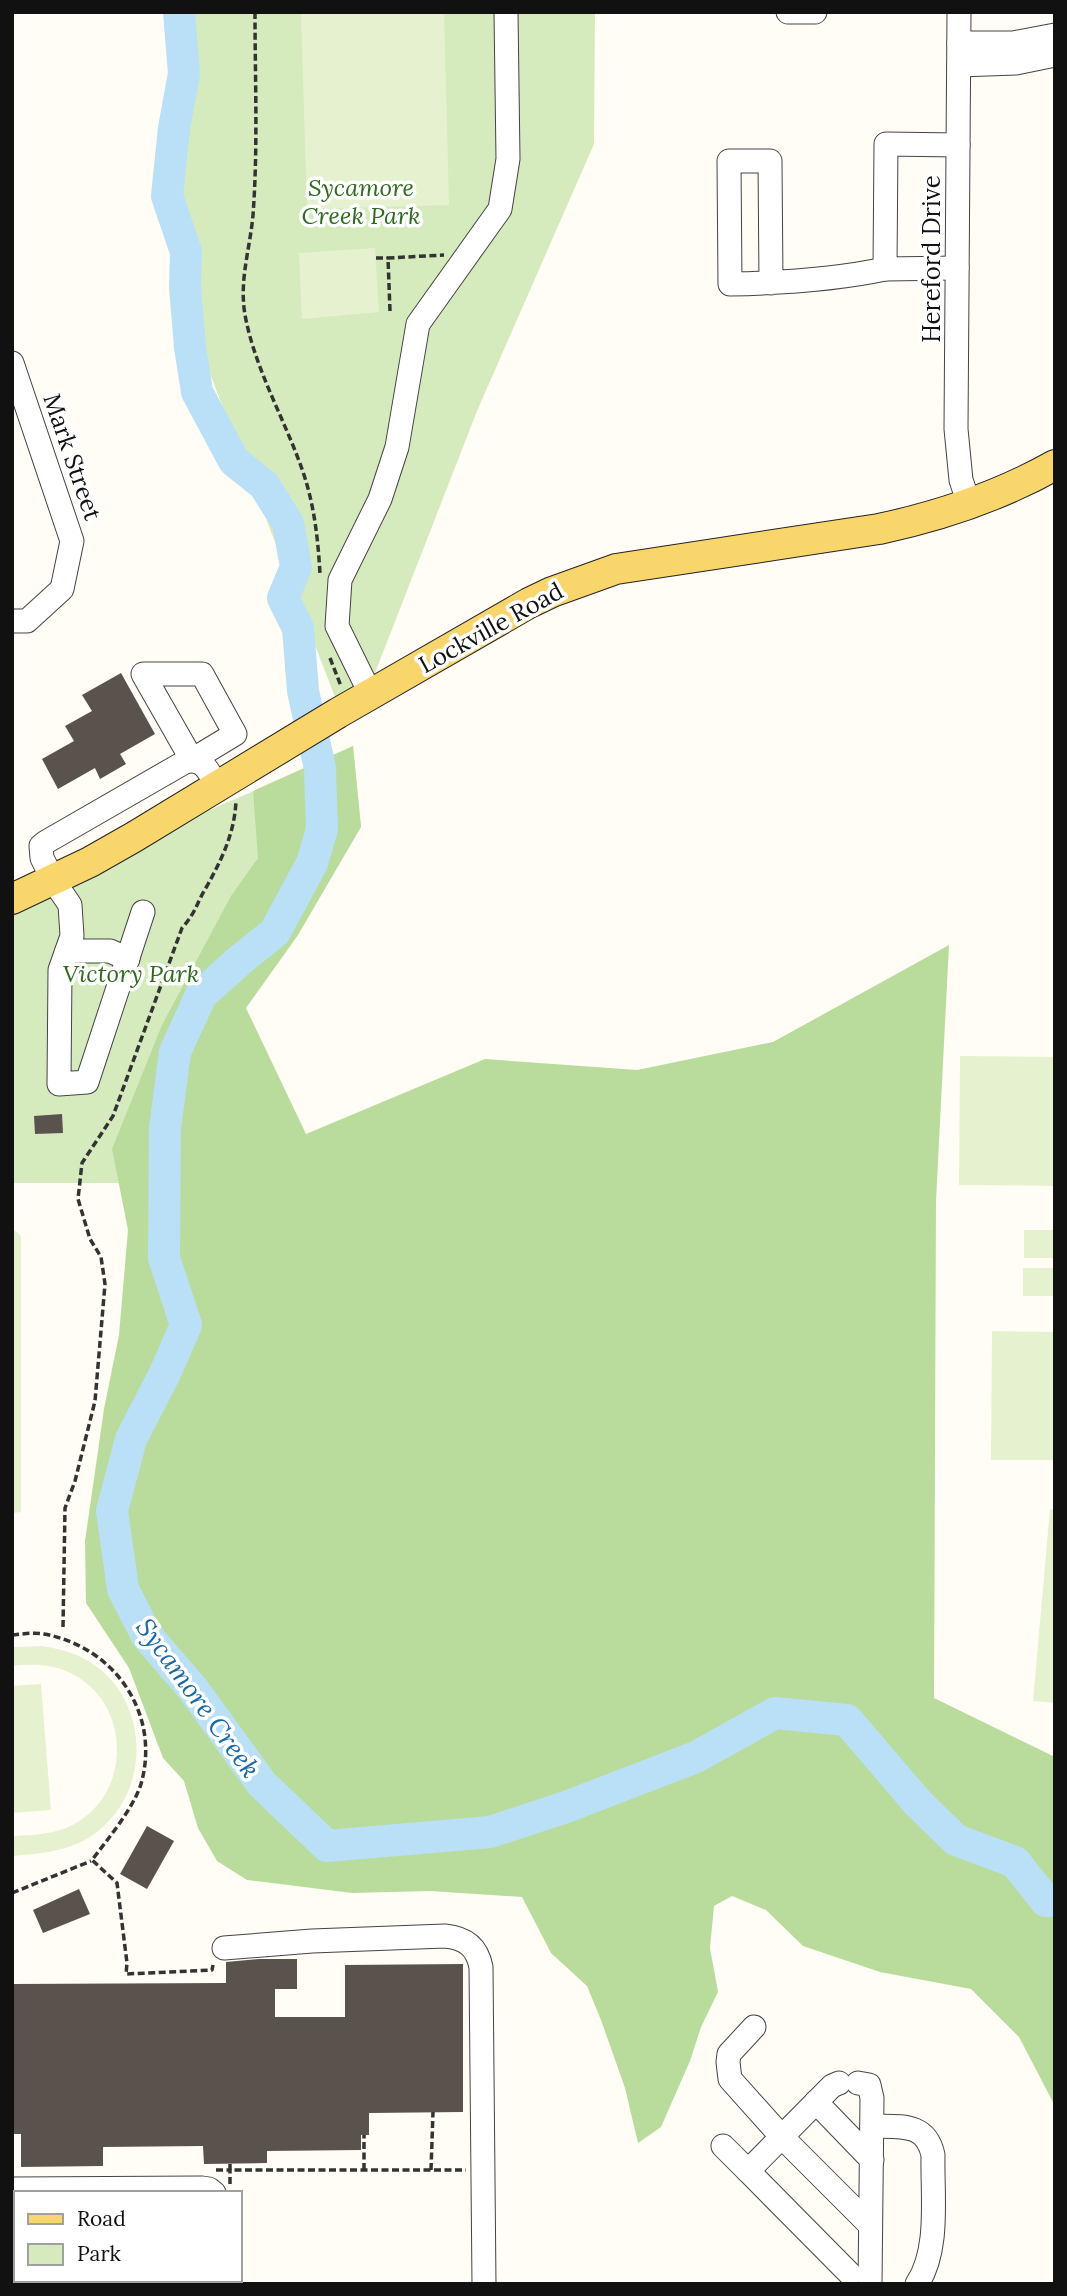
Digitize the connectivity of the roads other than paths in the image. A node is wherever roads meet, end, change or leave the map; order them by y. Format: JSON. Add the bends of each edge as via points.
{"nodes":[{"id":1,"x":506,"y":12,"type":"edge"},
{"id":2,"x":788,"y":12,"type":"edge"},
{"id":3,"x":816,"y":12,"type":"edge"},
{"id":4,"x":959,"y":12,"type":"edge"},
{"id":5,"x":1055,"y":35,"type":"edge"},
{"id":6,"x":959,"y":54,"type":"junction"},
{"id":7,"x":1055,"y":55,"type":"edge"},
{"id":8,"x":958,"y":145,"type":"junction"},
{"id":9,"x":957,"y":268,"type":"junction"},
{"id":10,"x":885,"y":269,"type":"junction"},
{"id":11,"x":771,"y":284,"type":"junction"},
{"id":12,"x":12,"y":363,"type":"edge"},
{"id":13,"x":1055,"y":465,"type":"edge"},
{"id":14,"x":969,"y":505,"type":"junction"},
{"id":15,"x":12,"y":621,"type":"edge"},
{"id":16,"x":352,"y":700,"type":"junction"},
{"id":17,"x":227,"y":782,"type":"junction"},
{"id":18,"x":52,"y":880,"type":"junction"},
{"id":19,"x":12,"y":899,"type":"edge"},
{"id":20,"x":143,"y":912,"type":"dead end"},
{"id":21,"x":67,"y":951,"type":"junction"},
{"id":22,"x":128,"y":959,"type":"junction"},
{"id":23,"x":224,"y":1948,"type":"road end"},
{"id":24,"x":754,"y":2027,"type":"dead end"},
{"id":25,"x":816,"y":2102,"type":"junction"},
{"id":26,"x":872,"y":2126,"type":"junction"},
{"id":27,"x":782,"y":2137,"type":"junction"},
{"id":28,"x":723,"y":2146,"type":"dead end"},
{"id":29,"x":872,"y":2160,"type":"junction"},
{"id":30,"x":748,"y":2171,"type":"junction"},
{"id":31,"x":12,"y":2189,"type":"edge"},
{"id":32,"x":212,"y":2191,"type":"edge"},
{"id":33,"x":870,"y":2225,"type":"junction"},
{"id":34,"x":860,"y":2279,"type":"edge"},
{"id":35,"x":484,"y":2284,"type":"edge"},
{"id":36,"x":917,"y":2284,"type":"edge"}],
"edges":[{"from":1,"to":16,"type":"street","via":[[508,159],[500,209],[418,324],[397,447],[380,499],[340,580],[337,626]]},
{"from":2,"to":3,"type":"street"},
{"from":4,"to":6,"type":"street","name":"Hereford Drive"},
{"from":5,"to":6,"type":"street"},
{"from":6,"to":7,"type":"street","via":[[1016,63]]},
{"from":6,"to":8,"type":"street","name":"Hereford Drive"},
{"from":8,"to":9,"type":"street","name":"Hereford Drive"},
{"from":8,"to":10,"type":"street","via":[[886,144]]},
{"from":9,"to":10,"type":"street"},
{"from":9,"to":14,"type":"street","name":"Hereford Drive","via":[[958,455]]},
{"from":10,"to":11,"type":"street"},
{"from":11,"to":11,"type":"street","via":[[730,284],[729,162],[770,161]]},
{"from":12,"to":15,"type":"street","name":"Mark Street","via":[[72,541],[62,589],[27,621]]},
{"from":13,"to":14,"type":"main road","name":"Lockville Road"},
{"from":14,"to":16,"type":"main road","name":"Lockville Road","via":[[878,529],[600,573],[529,603]]},
{"from":16,"to":17,"type":"main road","name":"Lockville Road"},
{"from":17,"to":18,"type":"main road","name":"Lockville Road"},
{"from":17,"to":18,"type":"street","via":[[192,760],[41,846]]},
{"from":18,"to":19,"type":"main road","name":"Lockville Road"},
{"from":18,"to":21,"type":"street","via":[[70,905],[72,936]]},
{"from":20,"to":22,"type":"street"},
{"from":21,"to":22,"type":"street","via":[[110,951]]},
{"from":21,"to":22,"type":"street","via":[[60,970],[59,1084],[87,1082]]},
{"from":23,"to":35,"type":"street","via":[[445,1936],[471,1944],[481,1967]]},
{"from":24,"to":27,"type":"street","via":[[729,2054],[730,2079]]},
{"from":25,"to":26,"type":"street","via":[[832,2086],[869,2085]]},
{"from":25,"to":27,"type":"street"},
{"from":25,"to":29,"type":"street"},
{"from":26,"to":29,"type":"street"},
{"from":26,"to":36,"type":"street","via":[[911,2128],[922,2133],[931,2146],[932,2249]]},
{"from":27,"to":30,"type":"street"},
{"from":27,"to":33,"type":"street"},
{"from":28,"to":30,"type":"street"},
{"from":29,"to":33,"type":"street"},
{"from":30,"to":34,"type":"street"},
{"from":31,"to":32,"type":"street"},
{"from":33,"to":34,"type":"street"}]}
